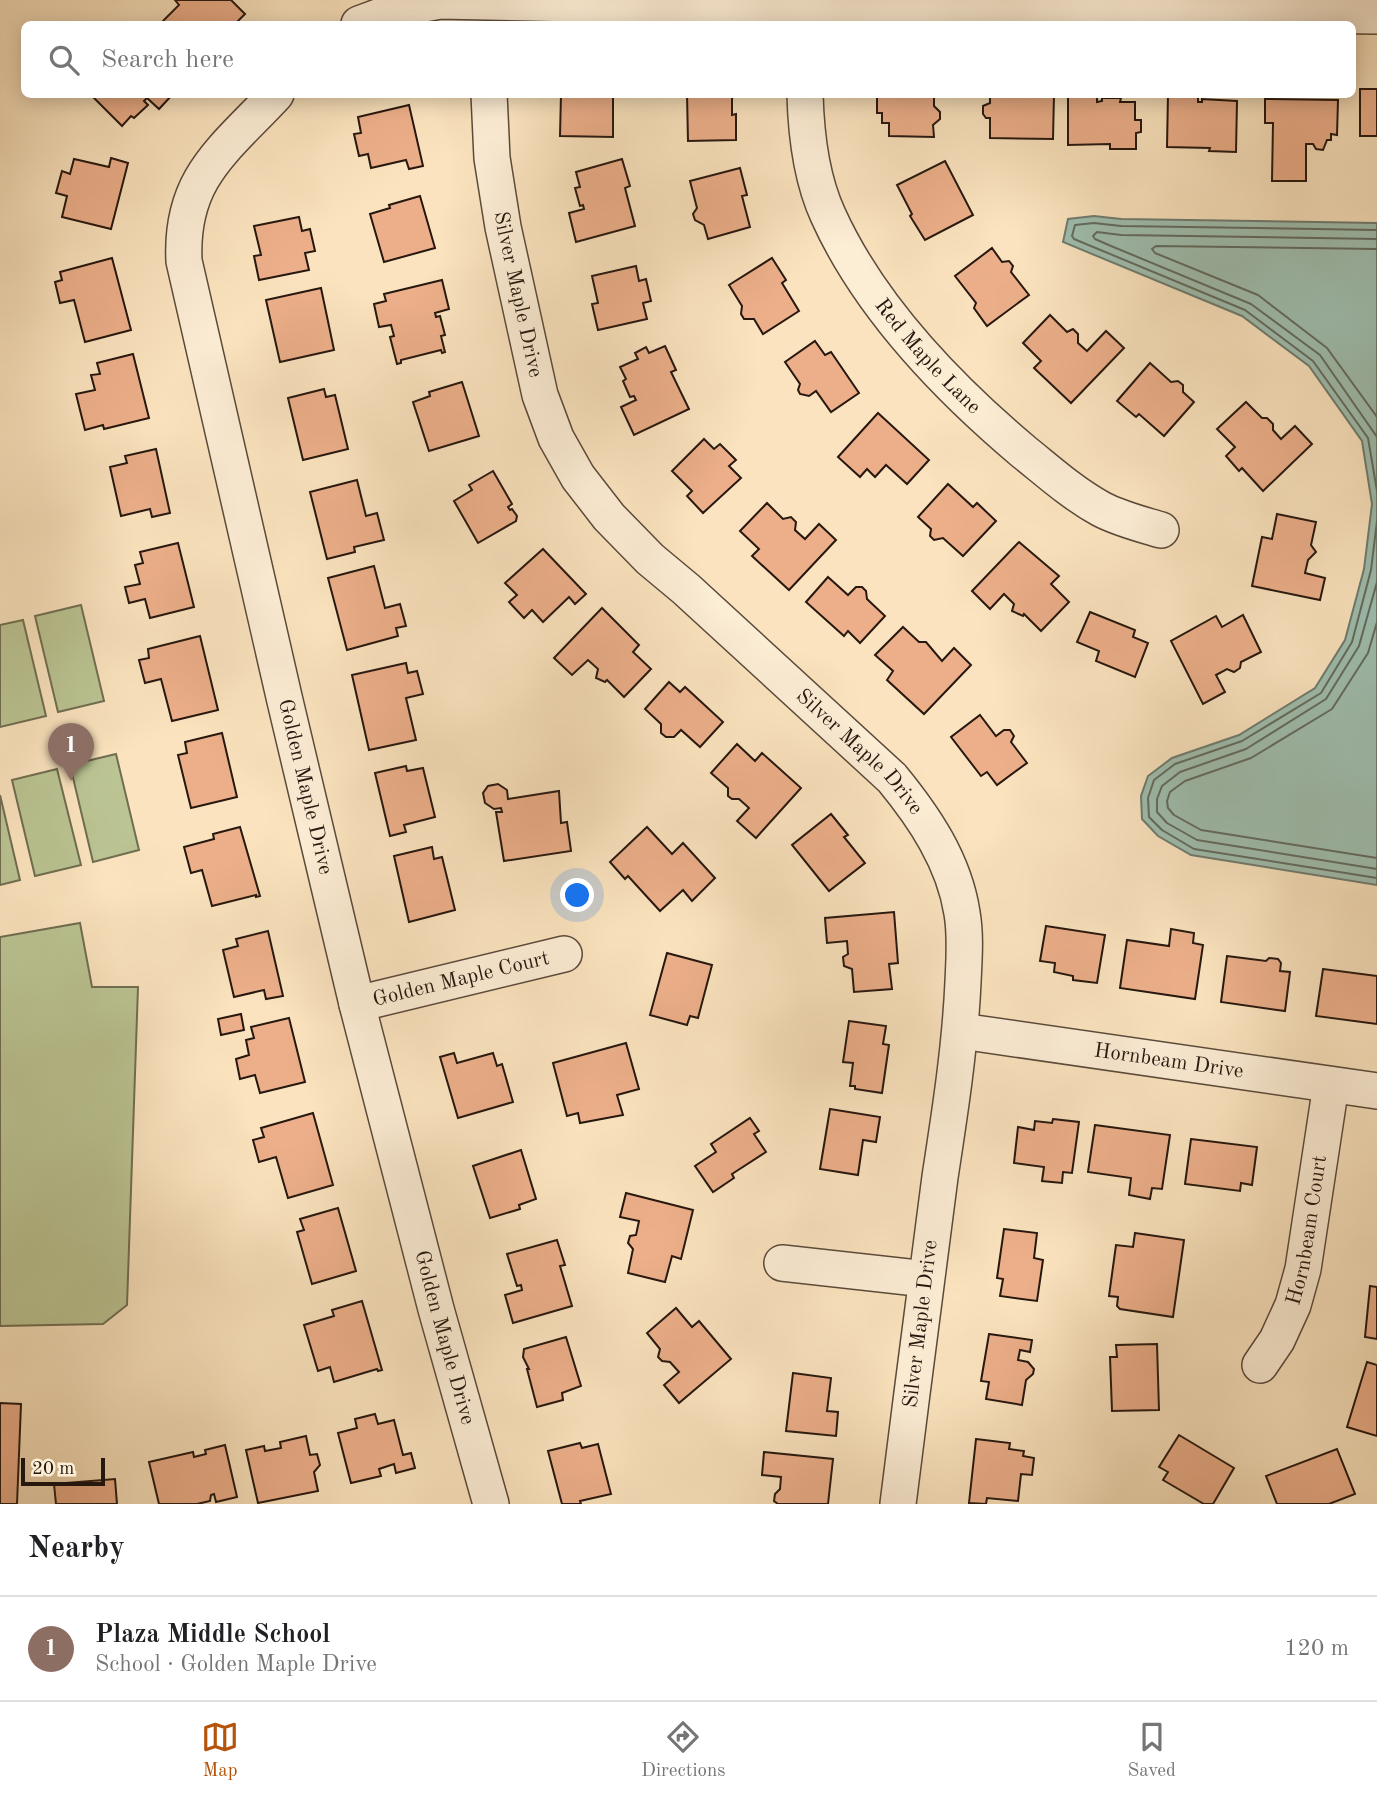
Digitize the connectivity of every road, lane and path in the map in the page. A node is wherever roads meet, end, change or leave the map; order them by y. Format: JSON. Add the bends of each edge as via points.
{"nodes":[{"id":1,"x":492,"y":13,"type":"edge"},
{"id":2,"x":1377,"y":16,"type":"edge"},
{"id":3,"x":811,"y":17,"type":"edge"},
{"id":4,"x":367,"y":21,"type":"edge"},
{"id":5,"x":272,"y":98,"type":"edge"},
{"id":6,"x":489,"y":98,"type":"edge"},
{"id":7,"x":805,"y":98,"type":"edge"},
{"id":8,"x":1161,"y":530,"type":"dead end"},
{"id":9,"x":564,"y":954,"type":"dead end"},
{"id":10,"x":357,"y":1004,"type":"junction"},
{"id":11,"x":961,"y":1031,"type":"junction"},
{"id":12,"x":1331,"y":1085,"type":"junction"},
{"id":13,"x":1377,"y":1091,"type":"edge"},
{"id":14,"x":782,"y":1263,"type":"dead end"},
{"id":15,"x":926,"y":1279,"type":"junction"},
{"id":16,"x":1260,"y":1365,"type":"dead end"},
{"id":17,"x":491,"y":1504,"type":"edge"},
{"id":18,"x":898,"y":1504,"type":"edge"}],
"edges":[{"from":1,"to":3,"type":"street"},
{"from":1,"to":4,"type":"street","via":[[440,1]]},
{"from":2,"to":3,"type":"street"},
{"from":5,"to":10,"type":"street","name":"Golden Maple Drive","via":[[196,186],[186,214],[184,261]]},
{"from":6,"to":11,"type":"street","name":"Silver Maple Drive","via":[[492,158],[503,228],[540,395],[556,438],[609,517],[892,778],[919,810],[950,870],[962,911]]},
{"from":7,"to":8,"type":"street","name":"Red Maple Lane","via":[[814,169],[828,214],[902,331],[995,428],[1068,489],[1131,522]]},
{"from":9,"to":10,"type":"street","name":"Golden Maple Court"},
{"from":10,"to":17,"type":"street","name":"Golden Maple Drive"},
{"from":11,"to":12,"type":"street","name":"Hornbeam Drive"},
{"from":11,"to":15,"type":"street","name":"Silver Maple Drive"},
{"from":12,"to":13,"type":"street","name":"Hornbeam Drive"},
{"from":12,"to":16,"type":"street","name":"Hornbeam Court","via":[[1303,1269],[1293,1306]]},
{"from":14,"to":15,"type":"street"},
{"from":15,"to":18,"type":"street","name":"Silver Maple Drive"}]}
